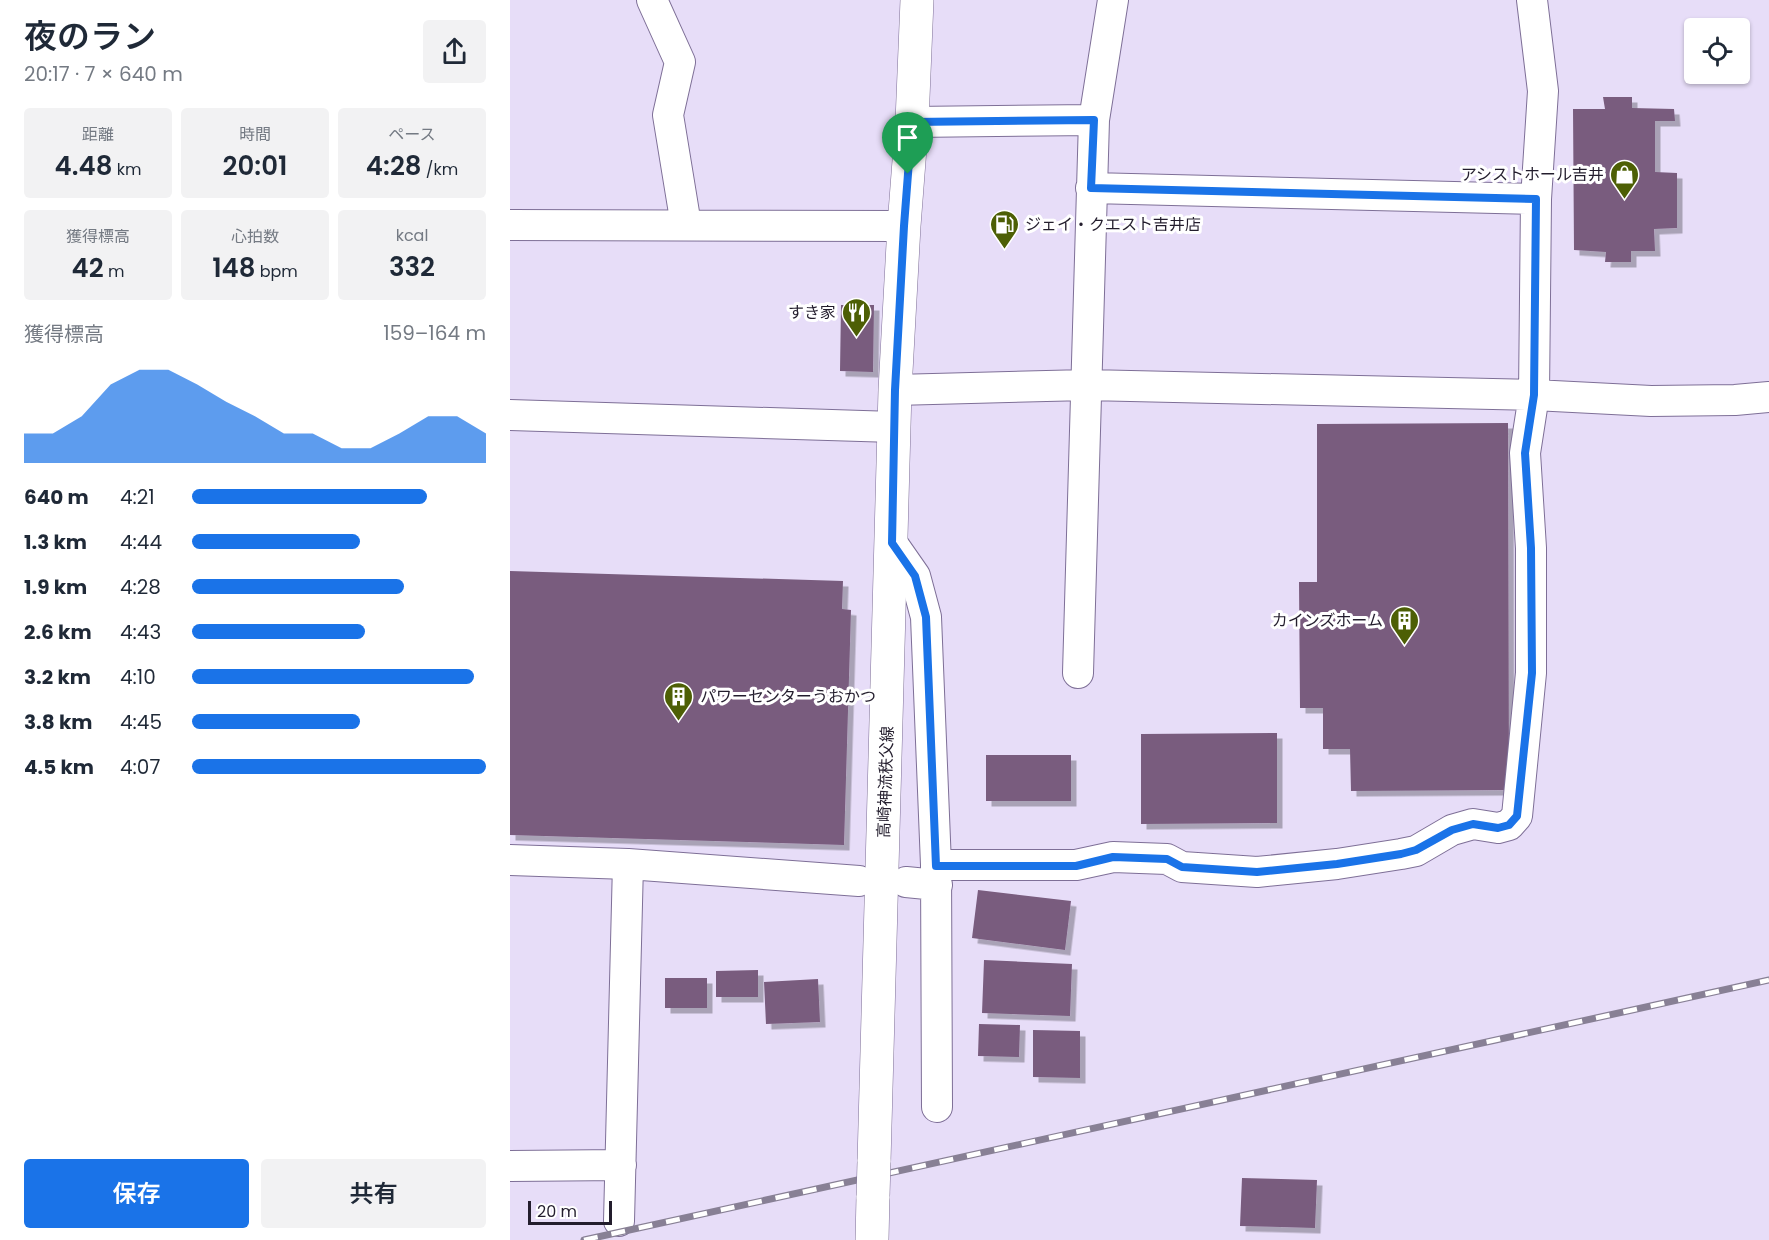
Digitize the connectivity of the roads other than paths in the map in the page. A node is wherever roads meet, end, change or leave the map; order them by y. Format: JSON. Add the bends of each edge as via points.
{"nodes":[{"id":1,"x":652,"y":0,"type":"edge"},
{"id":2,"x":917,"y":0,"type":"edge"},
{"id":3,"x":1113,"y":0,"type":"edge"},
{"id":4,"x":1532,"y":0,"type":"edge"},
{"id":5,"x":1094,"y":120,"type":"junction"},
{"id":6,"x":912,"y":122,"type":"junction"},
{"id":7,"x":1091,"y":188,"type":"junction"},
{"id":8,"x":1536,"y":199,"type":"junction"},
{"id":9,"x":510,"y":225,"type":"edge"},
{"id":10,"x":686,"y":225,"type":"junction"},
{"id":11,"x":904,"y":226,"type":"junction"},
{"id":12,"x":1087,"y":385,"type":"junction"},
{"id":13,"x":895,"y":390,"type":"junction"},
{"id":14,"x":1534,"y":395,"type":"junction"},
{"id":15,"x":1769,"y":397,"type":"edge"},
{"id":16,"x":510,"y":415,"type":"edge"},
{"id":17,"x":894,"y":427,"type":"junction"},
{"id":18,"x":892,"y":543,"type":"junction"},
{"id":19,"x":1078,"y":673,"type":"dead end"},
{"id":20,"x":510,"y":860,"type":"edge"},
{"id":21,"x":628,"y":864,"type":"junction"},
{"id":22,"x":936,"y":875,"type":"junction"},
{"id":23,"x":859,"y":881,"type":"dead end"},
{"id":24,"x":906,"y":882,"type":"dead end"},
{"id":25,"x":937,"y":1107,"type":"dead end"},
{"id":26,"x":621,"y":1165,"type":"junction"},
{"id":27,"x":510,"y":1166,"type":"edge"},
{"id":28,"x":619,"y":1221,"type":"dead end"},
{"id":29,"x":872,"y":1240,"type":"edge"}],
"edges":[{"from":1,"to":10,"type":"street","via":[[680,62],[668,115]]},
{"from":2,"to":6,"type":"main road","name":"高崎神流秩父線"},
{"from":3,"to":5,"type":"street"},
{"from":4,"to":8,"type":"street","via":[[1543,91]]},
{"from":5,"to":6,"type":"street"},
{"from":5,"to":7,"type":"street"},
{"from":6,"to":11,"type":"main road","name":"高崎神流秩父線"},
{"from":7,"to":8,"type":"street"},
{"from":7,"to":12,"type":"street"},
{"from":8,"to":14,"type":"street"},
{"from":9,"to":10,"type":"street"},
{"from":10,"to":11,"type":"street"},
{"from":11,"to":13,"type":"main road","name":"高崎神流秩父線"},
{"from":12,"to":13,"type":"street"},
{"from":12,"to":14,"type":"street"},
{"from":12,"to":19,"type":"street"},
{"from":13,"to":17,"type":"main road","name":"高崎神流秩父線"},
{"from":14,"to":15,"type":"street","via":[[1651,401]]},
{"from":14,"to":22,"type":"street","via":[[1525,453],[1532,673],[1517,816],[1509,825],[1498,828],[1473,824],[1401,854],[1257,872],[1182,867],[1167,859],[1113,857],[1076,866]]},
{"from":16,"to":17,"type":"street"},
{"from":17,"to":18,"type":"main road","name":"高崎神流秩父線"},
{"from":18,"to":22,"type":"street","via":[[915,576],[926,617]]},
{"from":18,"to":29,"type":"main road","name":"高崎神流秩父線","bridge":true},
{"from":20,"to":21,"type":"street"},
{"from":21,"to":23,"type":"street"},
{"from":21,"to":26,"type":"street"},
{"from":22,"to":24,"type":"street"},
{"from":22,"to":25,"type":"street"},
{"from":26,"to":27,"type":"street"},
{"from":26,"to":28,"type":"street"}]}
